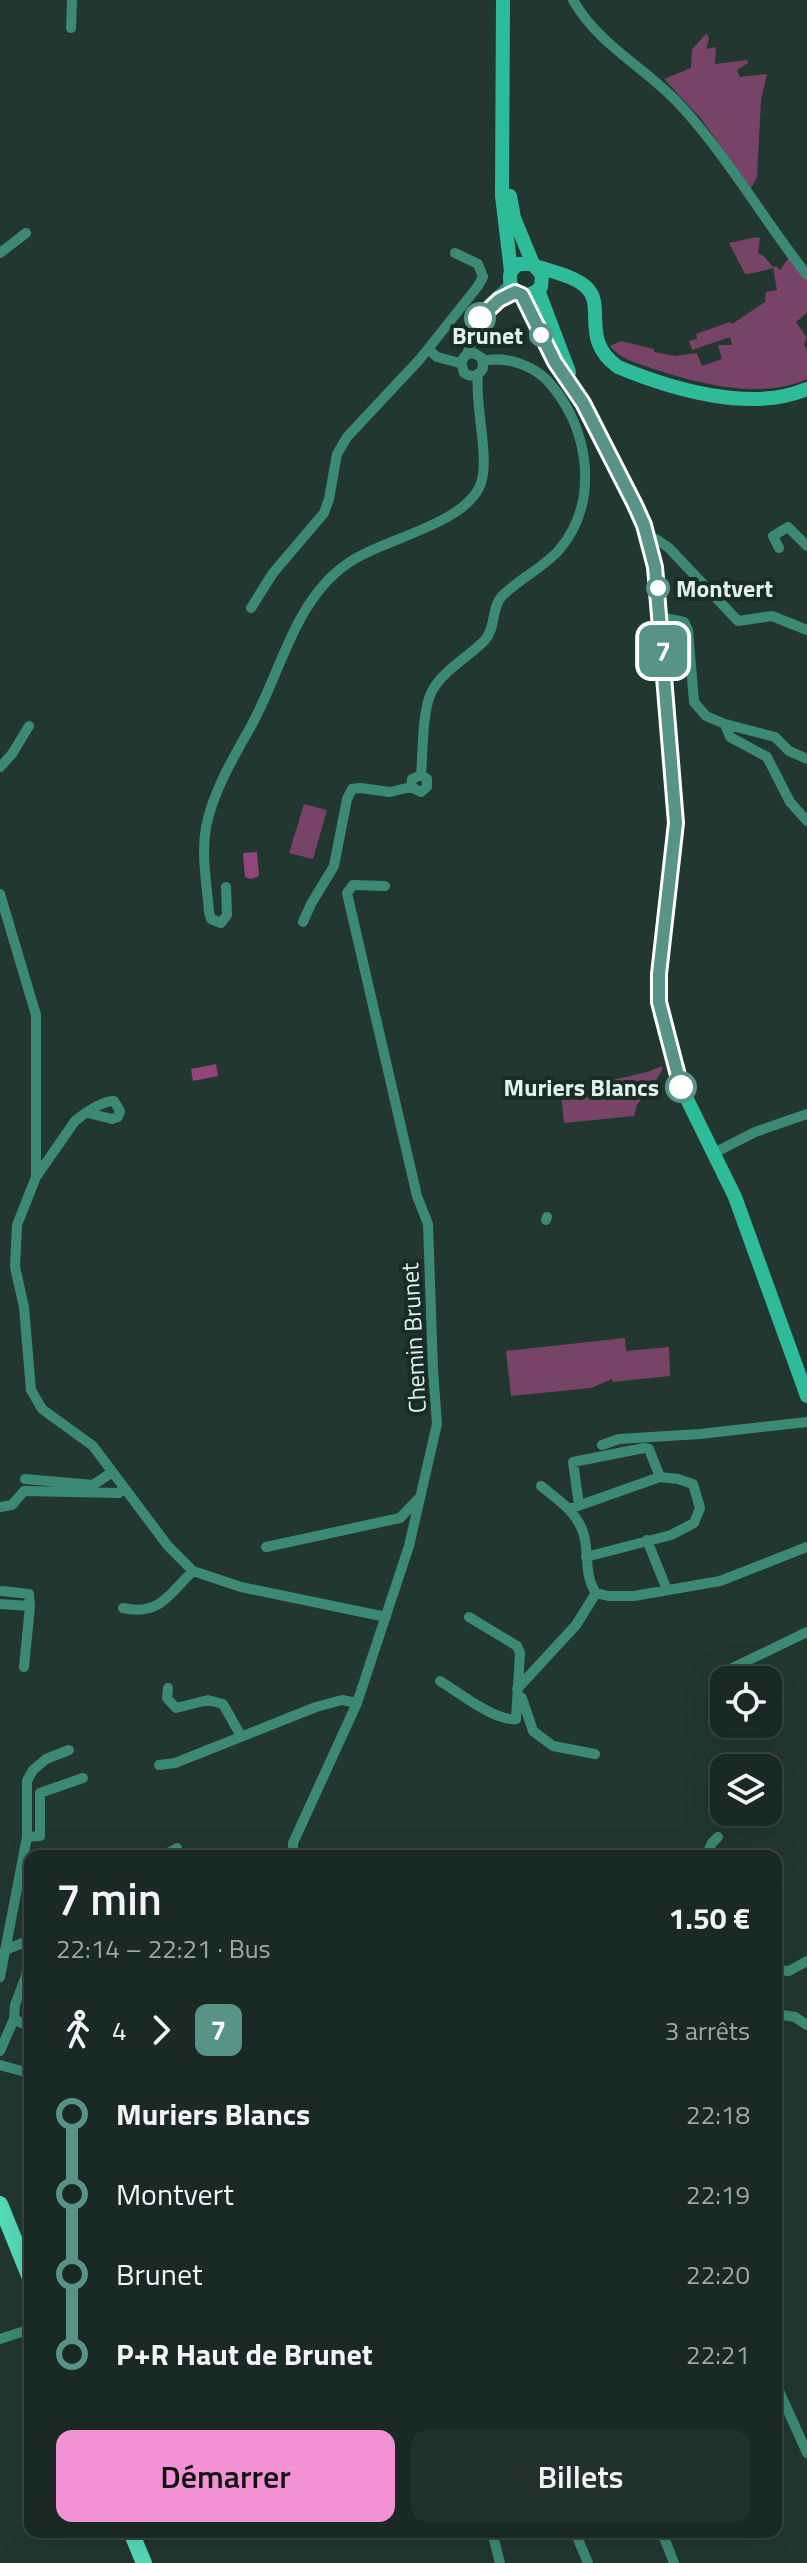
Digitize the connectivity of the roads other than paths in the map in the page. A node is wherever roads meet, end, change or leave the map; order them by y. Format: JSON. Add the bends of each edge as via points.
{"nodes":[{"id":1,"x":72,"y":0,"type":"edge"},
{"id":2,"x":503,"y":0,"type":"edge"},
{"id":3,"x":573,"y":0,"type":"edge"},
{"id":4,"x":71,"y":28,"type":"dead end"},
{"id":5,"x":502,"y":125,"type":"junction"},
{"id":6,"x":26,"y":233,"type":"dead end"},
{"id":7,"x":0,"y":253,"type":"edge"},
{"id":8,"x":455,"y":253,"type":"dead end"},
{"id":9,"x":535,"y":266,"type":"junction"},
{"id":10,"x":807,"y":275,"type":"edge"},
{"id":11,"x":567,"y":277,"type":"junction"},
{"id":12,"x":514,"y":285,"type":"junction"},
{"id":13,"x":540,"y":287,"type":"junction"},
{"id":14,"x":428,"y":349,"type":"junction"},
{"id":15,"x":472,"y":358,"type":"junction"},
{"id":16,"x":472,"y":374,"type":"junction"},
{"id":17,"x":807,"y":389,"type":"edge"},
{"id":18,"x":576,"y":391,"type":"junction"},
{"id":19,"x":648,"y":539,"type":"junction"},
{"id":20,"x":807,"y":546,"type":"edge"},
{"id":21,"x":779,"y":548,"type":"dead end"},
{"id":22,"x":251,"y":608,"type":"dead end"},
{"id":23,"x":660,"y":617,"type":"junction"},
{"id":24,"x":807,"y":630,"type":"edge"},
{"id":25,"x":725,"y":724,"type":"junction"},
{"id":26,"x":29,"y":726,"type":"dead end"},
{"id":27,"x":807,"y":759,"type":"edge"},
{"id":28,"x":0,"y":767,"type":"edge"},
{"id":29,"x":807,"y":821,"type":"edge"},
{"id":30,"x":385,"y":886,"type":"dead end"},
{"id":31,"x":226,"y":887,"type":"dead end"},
{"id":32,"x":0,"y":894,"type":"edge"},
{"id":33,"x":303,"y":922,"type":"dead end"},
{"id":34,"x":88,"y":1113,"type":"dead end"},
{"id":35,"x":807,"y":1114,"type":"edge"},
{"id":36,"x":714,"y":1153,"type":"junction"},
{"id":37,"x":36,"y":1177,"type":"junction"},
{"id":38,"x":807,"y":1396,"type":"edge"},
{"id":39,"x":807,"y":1422,"type":"edge"},
{"id":40,"x":602,"y":1445,"type":"dead end"},
{"id":41,"x":111,"y":1473,"type":"junction"},
{"id":42,"x":660,"y":1477,"type":"junction"},
{"id":43,"x":25,"y":1479,"type":"dead end"},
{"id":44,"x":541,"y":1486,"type":"dead end"},
{"id":45,"x":123,"y":1488,"type":"junction"},
{"id":46,"x":420,"y":1497,"type":"junction"},
{"id":47,"x":0,"y":1507,"type":"edge"},
{"id":48,"x":574,"y":1507,"type":"junction"},
{"id":49,"x":647,"y":1540,"type":"junction"},
{"id":50,"x":266,"y":1547,"type":"dead end"},
{"id":51,"x":807,"y":1547,"type":"edge"},
{"id":52,"x":586,"y":1557,"type":"junction"},
{"id":53,"x":193,"y":1571,"type":"junction"},
{"id":54,"x":667,"y":1590,"type":"junction"},
{"id":55,"x":2,"y":1591,"type":"dead end"},
{"id":56,"x":596,"y":1593,"type":"junction"},
{"id":57,"x":0,"y":1604,"type":"edge"},
{"id":58,"x":30,"y":1606,"type":"junction"},
{"id":59,"x":123,"y":1608,"type":"dead end"},
{"id":60,"x":386,"y":1617,"type":"junction"},
{"id":61,"x":469,"y":1617,"type":"dead end"},
{"id":62,"x":807,"y":1632,"type":"edge"},
{"id":63,"x":736,"y":1666,"type":"edge"},
{"id":64,"x":24,"y":1667,"type":"dead end"},
{"id":65,"x":440,"y":1681,"type":"dead end"},
{"id":66,"x":168,"y":1688,"type":"dead end"},
{"id":67,"x":517,"y":1689,"type":"junction"},
{"id":68,"x":357,"y":1703,"type":"junction"},
{"id":69,"x":241,"y":1736,"type":"junction"},
{"id":70,"x":69,"y":1750,"type":"dead end"},
{"id":71,"x":595,"y":1754,"type":"dead end"},
{"id":72,"x":159,"y":1765,"type":"dead end"},
{"id":73,"x":83,"y":1778,"type":"dead end"},
{"id":74,"x":27,"y":1837,"type":"junction"},
{"id":75,"x":718,"y":1837,"type":"dead end"},
{"id":76,"x":177,"y":1848,"type":"dead end"},
{"id":77,"x":24,"y":1850,"type":"edge"},
{"id":78,"x":174,"y":1850,"type":"edge"},
{"id":79,"x":293,"y":1850,"type":"edge"},
{"id":80,"x":709,"y":1850,"type":"edge"},
{"id":81,"x":24,"y":1852,"type":"edge"},
{"id":82,"x":24,"y":1942,"type":"edge"},
{"id":83,"x":5,"y":1950,"type":"junction"},
{"id":84,"x":807,"y":1961,"type":"edge"},
{"id":85,"x":782,"y":1970,"type":"edge"},
{"id":86,"x":0,"y":1977,"type":"edge"},
{"id":87,"x":24,"y":1986,"type":"edge"},
{"id":88,"x":782,"y":2015,"type":"edge"},
{"id":89,"x":14,"y":2019,"type":"junction"},
{"id":90,"x":24,"y":2024,"type":"edge"},
{"id":91,"x":807,"y":2025,"type":"edge"},
{"id":92,"x":0,"y":2051,"type":"edge"},
{"id":93,"x":0,"y":2065,"type":"edge"},
{"id":94,"x":24,"y":2072,"type":"edge"},
{"id":95,"x":0,"y":2204,"type":"edge"},
{"id":96,"x":24,"y":2263,"type":"edge"},
{"id":97,"x":24,"y":2331,"type":"edge"},
{"id":98,"x":0,"y":2339,"type":"edge"},
{"id":99,"x":782,"y":2397,"type":"edge"},
{"id":100,"x":807,"y":2453,"type":"edge"},
{"id":101,"x":133,"y":2538,"type":"edge"},
{"id":102,"x":494,"y":2538,"type":"edge"},
{"id":103,"x":578,"y":2538,"type":"edge"},
{"id":104,"x":664,"y":2538,"type":"edge"},
{"id":105,"x":139,"y":2562,"type":"edge"},
{"id":106,"x":500,"y":2563,"type":"edge"},
{"id":107,"x":588,"y":2563,"type":"edge"},
{"id":108,"x":674,"y":2563,"type":"edge"}],
"edges":[{"from":1,"to":4,"type":"street"},
{"from":2,"to":5,"type":"main road"},
{"from":3,"to":10,"type":"street","via":[[584,20],[684,109]]},
{"from":5,"to":9,"type":"main road","via":[[514,218]]},
{"from":5,"to":12,"type":"main road","via":[[504,219]]},
{"from":6,"to":7,"type":"street"},
{"from":8,"to":14,"type":"street","via":[[478,264],[483,277]]},
{"from":9,"to":11,"type":"main road"},
{"from":9,"to":12,"type":"main road","via":[[523,263]]},
{"from":9,"to":13,"type":"main road","via":[[542,275]]},
{"from":11,"to":13,"type":"main road"},
{"from":11,"to":17,"type":"main road","via":[[590,291],[597,343],[618,367],[709,396],[776,397]]},
{"from":12,"to":13,"type":"main road","via":[[533,294]]},
{"from":12,"to":15,"type":"street","via":[[487,303],[474,334]]},
{"from":12,"to":18,"type":"main road"},
{"from":13,"to":18,"type":"main road"},
{"from":14,"to":15,"type":"street","via":[[437,357]]},
{"from":14,"to":22,"type":"street","via":[[347,437],[337,454],[324,513]]},
{"from":15,"to":16,"type":"street"},
{"from":15,"to":16,"type":"street","via":[[483,368]]},
{"from":15,"to":33,"type":"street","via":[[518,364],[552,384],[581,443],[586,492],[574,528],[558,551],[500,599],[488,637],[433,689],[421,775],[412,779],[411,787],[390,792],[352,789],[334,866]]},
{"from":16,"to":31,"type":"street","via":[[480,487],[470,502],[342,567],[318,591],[210,812],[205,845],[209,912],[215,922],[227,915]]},
{"from":18,"to":19,"type":"main road"},
{"from":19,"to":23,"type":"main road"},
{"from":19,"to":24,"type":"street","via":[[669,548],[738,621],[772,616]]},
{"from":20,"to":21,"type":"street","via":[[788,527],[773,536]]},
{"from":23,"to":25,"type":"street","via":[[684,622],[694,702],[706,716]]},
{"from":23,"to":36,"type":"main road","via":[[676,823],[659,1002],[681,1087]]},
{"from":25,"to":27,"type":"street","via":[[775,737]]},
{"from":25,"to":29,"type":"street","via":[[730,737],[767,757],[790,802]]},
{"from":26,"to":28,"type":"street"},
{"from":30,"to":46,"type":"street","name":"Chemin Brunet","via":[[353,885],[347,893],[417,1196],[428,1224],[437,1424]]},
{"from":32,"to":37,"type":"street","via":[[36,1015]]},
{"from":34,"to":37,"type":"street","via":[[75,1121]]},
{"from":35,"to":36,"type":"street"},
{"from":36,"to":38,"type":"main road","via":[[744,1220]]},
{"from":37,"to":41,"type":"street","via":[[21,1209],[15,1241],[31,1390],[42,1409],[93,1446]]},
{"from":39,"to":40,"type":"street","via":[[619,1439]]},
{"from":41,"to":43,"type":"street","via":[[93,1485]]},
{"from":41,"to":45,"type":"street"},
{"from":42,"to":48,"type":"street"},
{"from":42,"to":48,"type":"street","via":[[644,1448],[573,1462]]},
{"from":42,"to":49,"type":"street","via":[[693,1484],[700,1508],[694,1523]]},
{"from":44,"to":48,"type":"street"},
{"from":45,"to":47,"type":"street","via":[[119,1493],[24,1491],[12,1505]]},
{"from":45,"to":53,"type":"street"},
{"from":46,"to":50,"type":"street","via":[[400,1518]]},
{"from":46,"to":60,"type":"street","name":"Chemin Brunet"},
{"from":48,"to":52,"type":"street"},
{"from":49,"to":52,"type":"street"},
{"from":49,"to":54,"type":"street"},
{"from":51,"to":54,"type":"street","via":[[720,1581]]},
{"from":52,"to":56,"type":"street"},
{"from":53,"to":59,"type":"street","via":[[154,1610]]},
{"from":53,"to":60,"type":"street","via":[[241,1587]]},
{"from":54,"to":56,"type":"street","via":[[634,1596]]},
{"from":55,"to":58,"type":"street","via":[[29,1594]]},
{"from":56,"to":67,"type":"street","via":[[576,1625]]},
{"from":57,"to":58,"type":"street"},
{"from":58,"to":64,"type":"street"},
{"from":60,"to":68,"type":"street","name":"Chemin Brunet"},
{"from":61,"to":67,"type":"street","via":[[517,1646]]},
{"from":62,"to":63,"type":"street"},
{"from":65,"to":67,"type":"street","via":[[509,1720],[518,1712]]},
{"from":66,"to":69,"type":"street","via":[[167,1698],[176,1708],[208,1700],[223,1704]]},
{"from":67,"to":71,"type":"street","via":[[533,1731],[553,1746]]},
{"from":68,"to":69,"type":"street","via":[[342,1700],[316,1707]]},
{"from":68,"to":79,"type":"street","name":"Chemin Brunet"},
{"from":69,"to":72,"type":"street"},
{"from":70,"to":74,"type":"street","via":[[46,1759],[27,1781]]},
{"from":73,"to":74,"type":"street","via":[[40,1793],[40,1836]]},
{"from":74,"to":77,"type":"street"},
{"from":75,"to":80,"type":"street"},
{"from":76,"to":78,"type":"street"},
{"from":81,"to":83,"type":"street"},
{"from":82,"to":83,"type":"street"},
{"from":83,"to":86,"type":"street"},
{"from":84,"to":85,"type":"street"},
{"from":87,"to":89,"type":"street"},
{"from":88,"to":91,"type":"street"},
{"from":89,"to":90,"type":"street"},
{"from":89,"to":92,"type":"street"},
{"from":93,"to":94,"type":"street"},
{"from":95,"to":96,"type":"main road"},
{"from":97,"to":98,"type":"street"},
{"from":99,"to":100,"type":"street"},
{"from":101,"to":105,"type":"main road"},
{"from":102,"to":106,"type":"street"},
{"from":103,"to":107,"type":"street"},
{"from":104,"to":108,"type":"street"}]}
